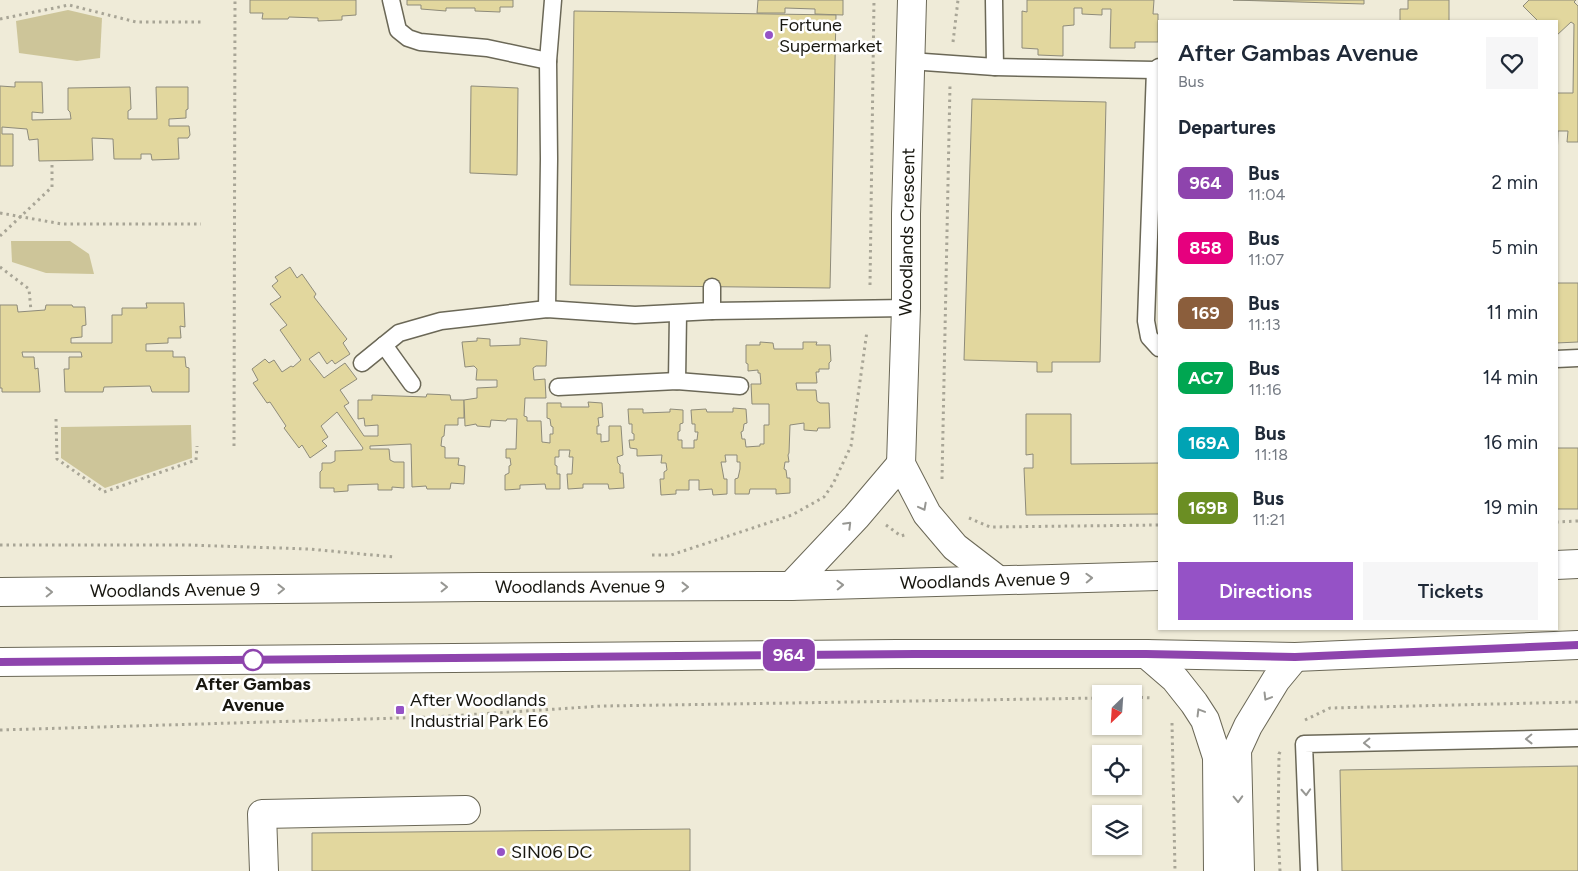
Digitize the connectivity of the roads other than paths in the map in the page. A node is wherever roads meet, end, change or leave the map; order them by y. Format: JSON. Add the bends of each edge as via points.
{"nodes":[{"id":1,"x":391,"y":0,"type":"edge"},
{"id":2,"x":553,"y":0,"type":"edge"},
{"id":3,"x":912,"y":0,"type":"edge"},
{"id":4,"x":994,"y":0,"type":"edge"},
{"id":5,"x":548,"y":61,"type":"junction"},
{"id":6,"x":910,"y":61,"type":"junction"},
{"id":7,"x":995,"y":68,"type":"junction"},
{"id":8,"x":1157,"y":68,"type":"edge"},
{"id":9,"x":712,"y":287,"type":"dead end"},
{"id":10,"x":906,"y":308,"type":"junction"},
{"id":11,"x":547,"y":309,"type":"junction"},
{"id":12,"x":712,"y":311,"type":"junction"},
{"id":13,"x":678,"y":314,"type":"junction"},
{"id":14,"x":384,"y":345,"type":"junction"},
{"id":15,"x":1158,"y":347,"type":"edge"},
{"id":16,"x":1558,"y":358,"type":"edge"},
{"id":17,"x":1578,"y":358,"type":"edge"},
{"id":18,"x":362,"y":363,"type":"dead end"},
{"id":19,"x":677,"y":381,"type":"junction"},
{"id":20,"x":412,"y":384,"type":"dead end"},
{"id":21,"x":740,"y":386,"type":"dead end"},
{"id":22,"x":558,"y":387,"type":"dead end"},
{"id":23,"x":901,"y":464,"type":"junction"},
{"id":24,"x":1578,"y":564,"type":"edge"},
{"id":25,"x":1558,"y":565,"type":"edge"},
{"id":26,"x":1158,"y":576,"type":"edge"},
{"id":27,"x":998,"y":580,"type":"junction"},
{"id":28,"x":791,"y":586,"type":"junction"},
{"id":29,"x":0,"y":592,"type":"edge"},
{"id":30,"x":1578,"y":645,"type":"edge"},
{"id":31,"x":1146,"y":654,"type":"junction"},
{"id":32,"x":1295,"y":657,"type":"junction"},
{"id":33,"x":0,"y":662,"type":"edge"},
{"id":34,"x":1578,"y":738,"type":"edge"},
{"id":35,"x":466,"y":810,"type":"dead end"},
{"id":36,"x":264,"y":871,"type":"edge"},
{"id":37,"x":1218,"y":871,"type":"edge"},
{"id":38,"x":1240,"y":871,"type":"edge"},
{"id":39,"x":1309,"y":871,"type":"edge"}],
"edges":[{"from":1,"to":5,"type":"lane","via":[[398,30],[408,38],[488,48]]},
{"from":2,"to":5,"type":"lane"},
{"from":3,"to":6,"type":"main road","name":"Woodlands Crescent"},
{"from":4,"to":7,"type":"lane"},
{"from":5,"to":11,"type":"lane"},
{"from":6,"to":7,"type":"lane"},
{"from":6,"to":10,"type":"main road","name":"Woodlands Crescent"},
{"from":7,"to":8,"type":"lane"},
{"from":8,"to":15,"type":"lane","via":[[1146,321],[1149,337]]},
{"from":9,"to":12,"type":"lane"},
{"from":10,"to":12,"type":"lane"},
{"from":10,"to":23,"type":"main road","name":"Woodlands Crescent"},
{"from":11,"to":13,"type":"lane","via":[[635,315]]},
{"from":11,"to":14,"type":"lane","via":[[441,321],[399,333]]},
{"from":12,"to":13,"type":"lane"},
{"from":13,"to":19,"type":"lane"},
{"from":14,"to":18,"type":"lane"},
{"from":14,"to":20,"type":"lane"},
{"from":16,"to":17,"type":"lane"},
{"from":19,"to":21,"type":"lane"},
{"from":19,"to":22,"type":"lane"},
{"from":23,"to":27,"type":"main road","name":"Woodlands Crescent","one_way":true,"via":[[927,514],[955,547]]},
{"from":28,"to":23,"type":"main road","one_way":true,"via":[[863,510]]},
{"from":24,"to":25,"type":"main road"},
{"from":27,"to":26,"type":"main road","name":"Woodlands Avenue 9","one_way":true},
{"from":28,"to":27,"type":"main road","name":"Woodlands Avenue 9","one_way":true},
{"from":29,"to":28,"type":"main road","name":"Woodlands Avenue 9","one_way":true},
{"from":30,"to":32,"type":"main road"},
{"from":31,"to":32,"type":"main road"},
{"from":31,"to":33,"type":"main road"},
{"from":37,"to":31,"type":"main road","one_way":true,"via":[[1217,757],[1205,720],[1175,679]]},
{"from":32,"to":38,"type":"main road","one_way":true,"via":[[1276,680],[1237,750]]},
{"from":34,"to":39,"type":"lane","one_way":true,"via":[[1304,744]]},
{"from":35,"to":36,"type":"main road","via":[[262,814]]}]}
